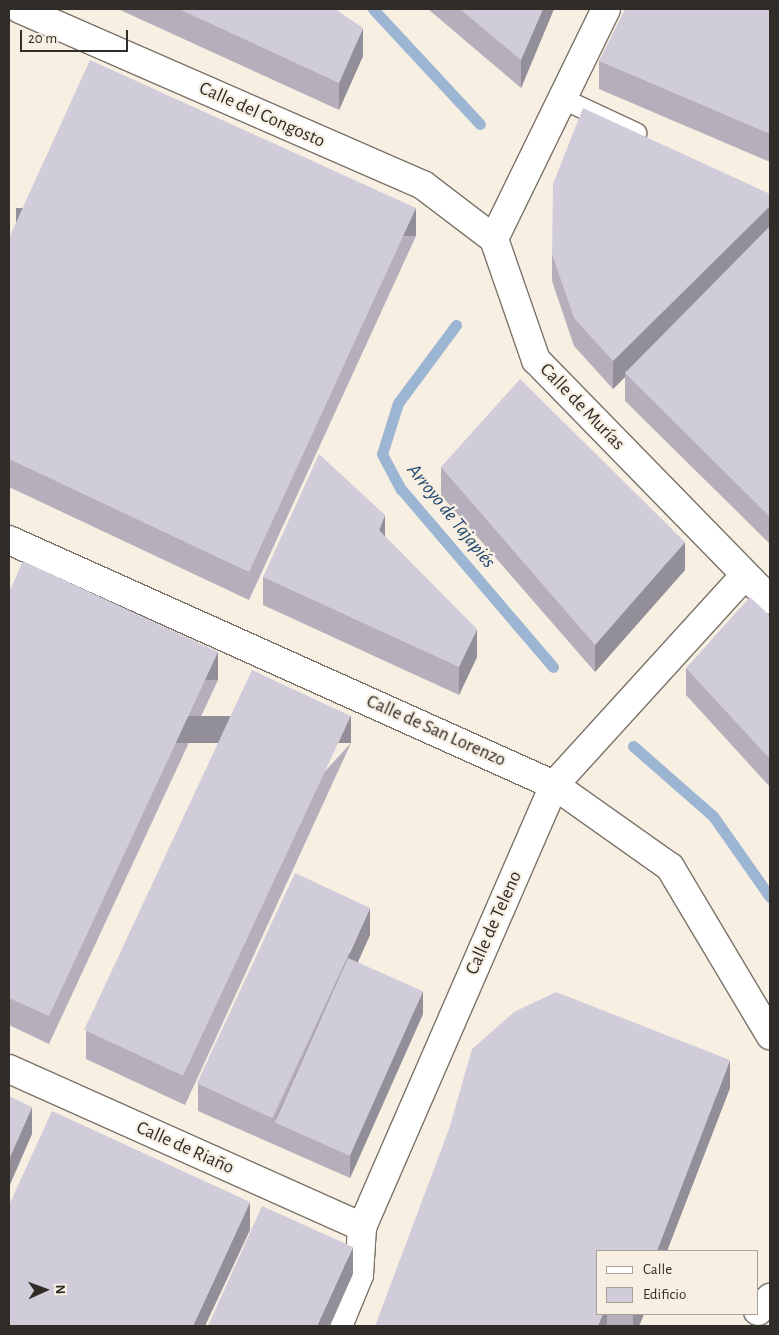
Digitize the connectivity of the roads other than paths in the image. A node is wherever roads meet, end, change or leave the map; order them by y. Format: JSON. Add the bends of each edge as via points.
{"nodes":[{"id":1,"x":20,"y":9,"type":"edge"},
{"id":2,"x":606,"y":9,"type":"edge"},
{"id":3,"x":563,"y":99,"type":"junction"},
{"id":4,"x":658,"y":144,"type":"edge"},
{"id":5,"x":494,"y":239,"type":"junction"},
{"id":6,"x":9,"y":540,"type":"edge"},
{"id":7,"x":744,"y":575,"type":"junction"},
{"id":8,"x":770,"y":600,"type":"edge"},
{"id":9,"x":554,"y":784,"type":"junction"},
{"id":10,"x":770,"y":1035,"type":"edge"},
{"id":11,"x":9,"y":1069,"type":"edge"},
{"id":12,"x":362,"y":1227,"type":"junction"},
{"id":13,"x":770,"y":1298,"type":"edge"},
{"id":14,"x":759,"y":1309,"type":"edge"},
{"id":15,"x":754,"y":1315,"type":"edge"},
{"id":16,"x":338,"y":1326,"type":"edge"},
{"id":17,"x":745,"y":1326,"type":"edge"}],
"edges":[{"from":1,"to":5,"type":"street","name":"Calle del Congosto","via":[[423,185]]},
{"from":2,"to":3,"type":"street"},
{"from":3,"to":4,"type":"lane"},
{"from":3,"to":5,"type":"street"},
{"from":5,"to":7,"type":"street","name":"Calle de Murías","via":[[536,360]]},
{"from":6,"to":9,"type":"street","name":"Calle de San Lorenzo"},
{"from":7,"to":8,"type":"street","name":"Calle de Murías"},
{"from":7,"to":9,"type":"street","name":"Calle de Teleno"},
{"from":9,"to":10,"type":"street","name":"Calle de San Lorenzo","via":[[670,867]]},
{"from":9,"to":12,"type":"street","name":"Calle de Teleno"},
{"from":11,"to":12,"type":"street","name":"Calle de Riaño"},
{"from":12,"to":16,"type":"street","name":"Calle de Teleno","via":[[359,1275]]},
{"from":13,"to":14,"type":"street"},
{"from":15,"to":17,"type":"street"}]}
